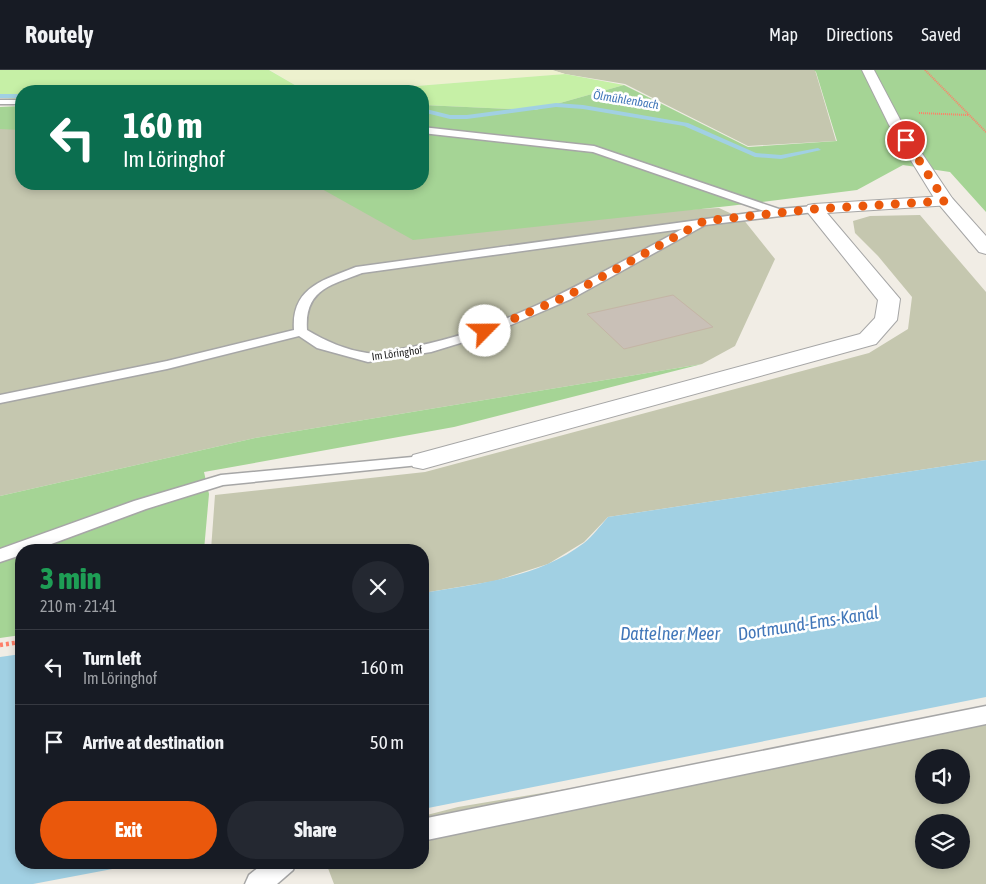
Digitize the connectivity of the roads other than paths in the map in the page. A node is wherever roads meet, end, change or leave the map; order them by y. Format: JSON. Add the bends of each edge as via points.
{"nodes":[{"id":1,"x":868,"y":70,"type":"edge"},
{"id":2,"x":0,"y":102,"type":"edge"},
{"id":3,"x":15,"y":102,"type":"edge"},
{"id":4,"x":429,"y":131,"type":"edge"},
{"id":5,"x":945,"y":201,"type":"junction"},
{"id":6,"x":814,"y":209,"type":"junction"},
{"id":7,"x":777,"y":212,"type":"junction"},
{"id":8,"x":704,"y":221,"type":"junction"},
{"id":9,"x":986,"y":248,"type":"edge"},
{"id":10,"x":301,"y":332,"type":"junction"},
{"id":11,"x":0,"y":399,"type":"edge"},
{"id":12,"x":423,"y":461,"type":"joint"},
{"id":13,"x":33,"y":544,"type":"edge"},
{"id":14,"x":15,"y":551,"type":"edge"},
{"id":15,"x":0,"y":556,"type":"edge"},
{"id":16,"x":986,"y":715,"type":"edge"},
{"id":17,"x":429,"y":829,"type":"edge"},
{"id":18,"x":276,"y":869,"type":"edge"},
{"id":19,"x":258,"y":884,"type":"edge"}],
"edges":[{"from":1,"to":5,"type":"street","via":[[889,112]]},
{"from":2,"to":3,"type":"lane"},
{"from":4,"to":7,"type":"lane","via":[[594,149]]},
{"from":5,"to":6,"type":"street","name":"Im Löringhof"},
{"from":5,"to":9,"type":"street"},
{"from":6,"to":7,"type":"lane","name":"Im Löringhof"},
{"from":6,"to":12,"type":"street","via":[[889,299],[886,320],[868,339]]},
{"from":7,"to":8,"type":"lane","name":"Im Löringhof"},
{"from":8,"to":10,"type":"lane","name":"Im Löringhof","via":[[567,296],[485,331],[432,348],[368,358],[322,345]]},
{"from":8,"to":10,"type":"lane","name":"Im Löringhof","via":[[360,270],[317,287],[304,304]]},
{"from":10,"to":11,"type":"lane","via":[[168,365]]},
{"from":12,"to":13,"type":"lane","via":[[221,480]]},
{"from":14,"to":15,"type":"lane"},
{"from":16,"to":17,"type":"lane"},
{"from":18,"to":19,"type":"lane"}]}
